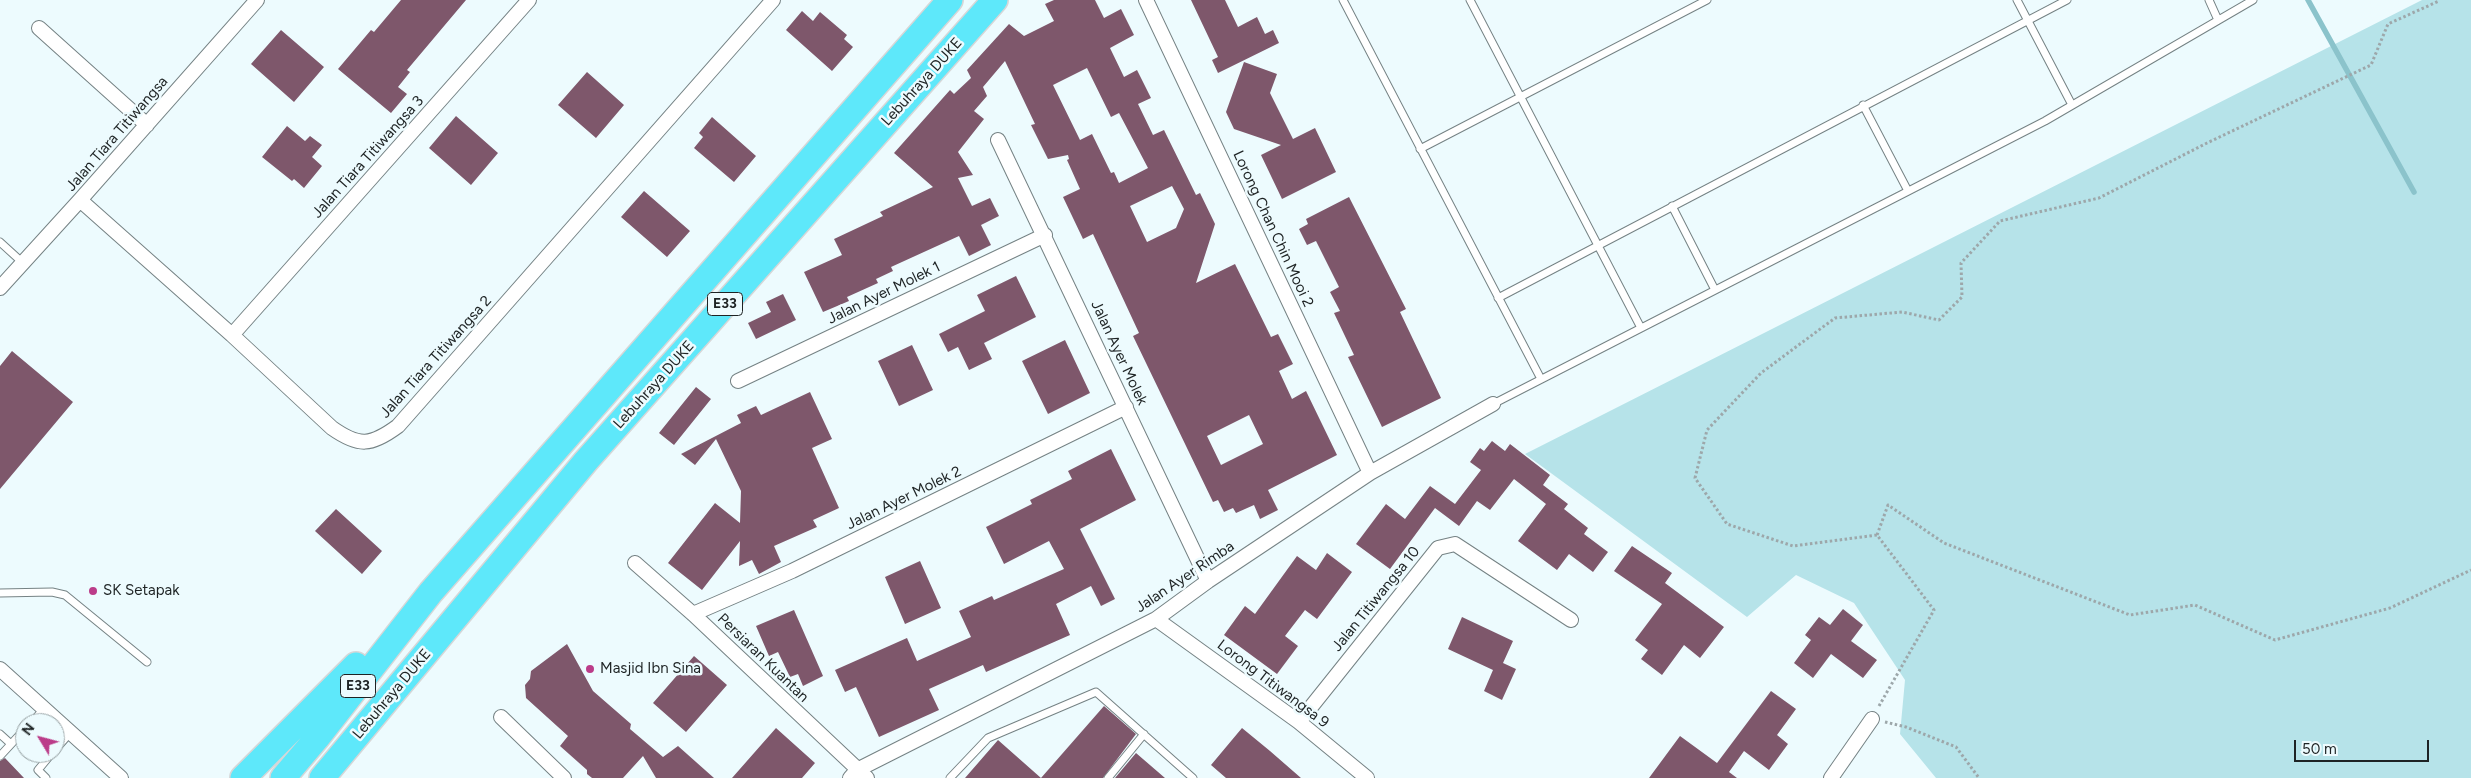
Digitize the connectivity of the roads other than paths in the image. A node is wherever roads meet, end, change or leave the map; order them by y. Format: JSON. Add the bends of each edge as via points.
{"nodes":[{"id":1,"x":257,"y":0,"type":"edge"},
{"id":2,"x":529,"y":0,"type":"edge"},
{"id":3,"x":773,"y":0,"type":"edge"},
{"id":4,"x":950,"y":0,"type":"edge"},
{"id":5,"x":995,"y":0,"type":"edge"},
{"id":6,"x":1146,"y":0,"type":"edge"},
{"id":7,"x":1343,"y":0,"type":"edge"},
{"id":8,"x":1470,"y":0,"type":"edge"},
{"id":9,"x":1707,"y":0,"type":"edge"},
{"id":10,"x":2017,"y":0,"type":"edge"},
{"id":11,"x":2067,"y":0,"type":"edge"},
{"id":12,"x":2208,"y":0,"type":"edge"},
{"id":13,"x":2253,"y":0,"type":"edge"},
{"id":14,"x":2028,"y":20,"type":"junction"},
{"id":15,"x":2218,"y":20,"type":"junction"},
{"id":16,"x":39,"y":28,"type":"dead end"},
{"id":17,"x":1520,"y":97,"type":"junction"},
{"id":18,"x":1864,"y":105,"type":"junction"},
{"id":19,"x":2072,"y":105,"type":"junction"},
{"id":20,"x":147,"y":125,"type":"junction"},
{"id":21,"x":998,"y":140,"type":"dead end"},
{"id":22,"x":1420,"y":149,"type":"junction"},
{"id":23,"x":1908,"y":191,"type":"junction"},
{"id":24,"x":80,"y":200,"type":"junction"},
{"id":25,"x":1672,"y":206,"type":"junction"},
{"id":26,"x":1045,"y":235,"type":"junction"},
{"id":27,"x":0,"y":242,"type":"edge"},
{"id":28,"x":1598,"y":245,"type":"junction"},
{"id":29,"x":23,"y":263,"type":"junction"},
{"id":30,"x":0,"y":288,"type":"edge"},
{"id":31,"x":1715,"y":290,"type":"junction"},
{"id":32,"x":1498,"y":298,"type":"junction"},
{"id":33,"x":1641,"y":328,"type":"junction"},
{"id":34,"x":232,"y":335,"type":"junction"},
{"id":35,"x":1541,"y":379,"type":"junction"},
{"id":36,"x":738,"y":381,"type":"dead end"},
{"id":37,"x":1494,"y":404,"type":"joint"},
{"id":38,"x":1126,"y":407,"type":"junction"},
{"id":39,"x":1370,"y":473,"type":"junction"},
{"id":40,"x":635,"y":564,"type":"dead end"},
{"id":41,"x":1208,"y":581,"type":"junction"},
{"id":42,"x":431,"y":592,"type":"junction"},
{"id":43,"x":0,"y":593,"type":"edge"},
{"id":44,"x":693,"y":614,"type":"junction"},
{"id":45,"x":1156,"y":618,"type":"junction"},
{"id":46,"x":1571,"y":620,"type":"dead end"},
{"id":47,"x":147,"y":662,"type":"dead end"},
{"id":48,"x":0,"y":669,"type":"edge"},
{"id":49,"x":44,"y":709,"type":"junction"},
{"id":50,"x":40,"y":713,"type":"edge"},
{"id":51,"x":501,"y":718,"type":"dead end"},
{"id":52,"x":1872,"y":719,"type":"road end"},
{"id":53,"x":1299,"y":722,"type":"junction"},
{"id":54,"x":70,"y":733,"type":"junction"},
{"id":55,"x":0,"y":734,"type":"edge"},
{"id":56,"x":1144,"y":734,"type":"junction"},
{"id":57,"x":65,"y":739,"type":"edge"},
{"id":58,"x":15,"y":740,"type":"edge"},
{"id":59,"x":11,"y":744,"type":"junction"},
{"id":60,"x":0,"y":756,"type":"edge"},
{"id":61,"x":44,"y":763,"type":"edge"},
{"id":62,"x":858,"y":775,"type":"edge"},
{"id":63,"x":46,"y":778,"type":"edge"},
{"id":64,"x":121,"y":778,"type":"edge"},
{"id":65,"x":243,"y":778,"type":"edge"},
{"id":66,"x":282,"y":778,"type":"edge"},
{"id":67,"x":322,"y":778,"type":"edge"},
{"id":68,"x":564,"y":778,"type":"edge"},
{"id":69,"x":950,"y":778,"type":"edge"},
{"id":70,"x":1108,"y":778,"type":"edge"},
{"id":71,"x":1193,"y":778,"type":"edge"},
{"id":72,"x":1367,"y":778,"type":"edge"},
{"id":73,"x":1831,"y":778,"type":"edge"}],
"edges":[{"from":1,"to":20,"type":"street","name":"Jalan Tiara Titiwangsa"},
{"from":2,"to":34,"type":"street","name":"Jalan Tiara Titiwangsa 3"},
{"from":3,"to":34,"type":"street","name":"Jalan Tiara Titiwangsa 2","via":[[398,426],[381,439],[364,443],[339,433]]},
{"from":4,"to":42,"type":"highway","name":"Lebuhraya DUKE","number":"E33"},
{"from":5,"to":67,"type":"highway","name":"Lebuhraya DUKE","number":"E33","via":[[586,461]]},
{"from":6,"to":39,"type":"street","name":"Lorong Chan Chin Mooi 2"},
{"from":7,"to":22,"type":"lane"},
{"from":8,"to":17,"type":"lane"},
{"from":9,"to":17,"type":"lane"},
{"from":10,"to":14,"type":"lane"},
{"from":11,"to":14,"type":"lane"},
{"from":12,"to":15,"type":"lane"},
{"from":13,"to":15,"type":"lane"},
{"from":14,"to":18,"type":"lane"},
{"from":14,"to":19,"type":"lane"},
{"from":15,"to":19,"type":"lane"},
{"from":16,"to":20,"type":"street"},
{"from":17,"to":22,"type":"lane"},
{"from":17,"to":28,"type":"lane"},
{"from":18,"to":23,"type":"lane"},
{"from":18,"to":25,"type":"lane"},
{"from":19,"to":23,"type":"lane"},
{"from":20,"to":24,"type":"street","name":"Jalan Tiara Titiwangsa"},
{"from":21,"to":26,"type":"street","name":"Jalan Ayer Molek"},
{"from":22,"to":32,"type":"lane"},
{"from":23,"to":31,"type":"lane"},
{"from":24,"to":29,"type":"street","name":"Jalan Tiara Titiwangsa"},
{"from":24,"to":34,"type":"street","name":"Jalan Tiara Titiwangsa 2"},
{"from":25,"to":28,"type":"lane"},
{"from":25,"to":31,"type":"lane"},
{"from":26,"to":36,"type":"street","name":"Jalan Ayer Molek 1"},
{"from":26,"to":38,"type":"street","name":"Jalan Ayer Molek"},
{"from":27,"to":29,"type":"lane"},
{"from":28,"to":32,"type":"lane"},
{"from":28,"to":33,"type":"lane"},
{"from":29,"to":30,"type":"street","name":"Jalan Tiara Titiwangsa"},
{"from":31,"to":33,"type":"lane"},
{"from":32,"to":35,"type":"lane"},
{"from":33,"to":35,"type":"lane"},
{"from":35,"to":37,"type":"lane"},
{"from":37,"to":39,"type":"street","name":"Jalan Ayer Rimba"},
{"from":38,"to":41,"type":"street","name":"Jalan Ayer Molek"},
{"from":38,"to":44,"type":"street","name":"Jalan Ayer Molek 2","via":[[792,571]]},
{"from":39,"to":41,"type":"street","name":"Jalan Ayer Rimba"},
{"from":40,"to":44,"type":"street","name":"Persiaran Kuantan"},
{"from":41,"to":45,"type":"street","name":"Jalan Ayer Rimba"},
{"from":42,"to":65,"type":"highway"},
{"from":42,"to":66,"type":"highway","name":"Lebuhraya DUKE","number":"E33"},
{"from":43,"to":47,"type":"lane","via":[[52,592],[65,595]]},
{"from":44,"to":62,"type":"street","name":"Persiaran Kuantan"},
{"from":45,"to":53,"type":"street","name":"Lorong Titiwangsa 9"},
{"from":45,"to":62,"type":"street","name":"Jalan Ayer Rimba"},
{"from":46,"to":53,"type":"street","name":"Jalan Titiwangsa 10","via":[[1455,544],[1438,548]]},
{"from":48,"to":49,"type":"street"},
{"from":49,"to":50,"type":"lane"},
{"from":49,"to":54,"type":"street"},
{"from":51,"to":68,"type":"street"},
{"from":52,"to":73,"type":"street"},
{"from":53,"to":72,"type":"street","name":"Lorong Titiwangsa 9"},
{"from":54,"to":57,"type":"lane"},
{"from":54,"to":64,"type":"street"},
{"from":55,"to":59,"type":"lane"},
{"from":56,"to":69,"type":"lane","via":[[1096,692],[988,738]]},
{"from":56,"to":70,"type":"lane"},
{"from":56,"to":71,"type":"lane"},
{"from":58,"to":59,"type":"lane"},
{"from":59,"to":60,"type":"lane"},
{"from":61,"to":63,"type":"lane","via":[[38,770]]}]}
